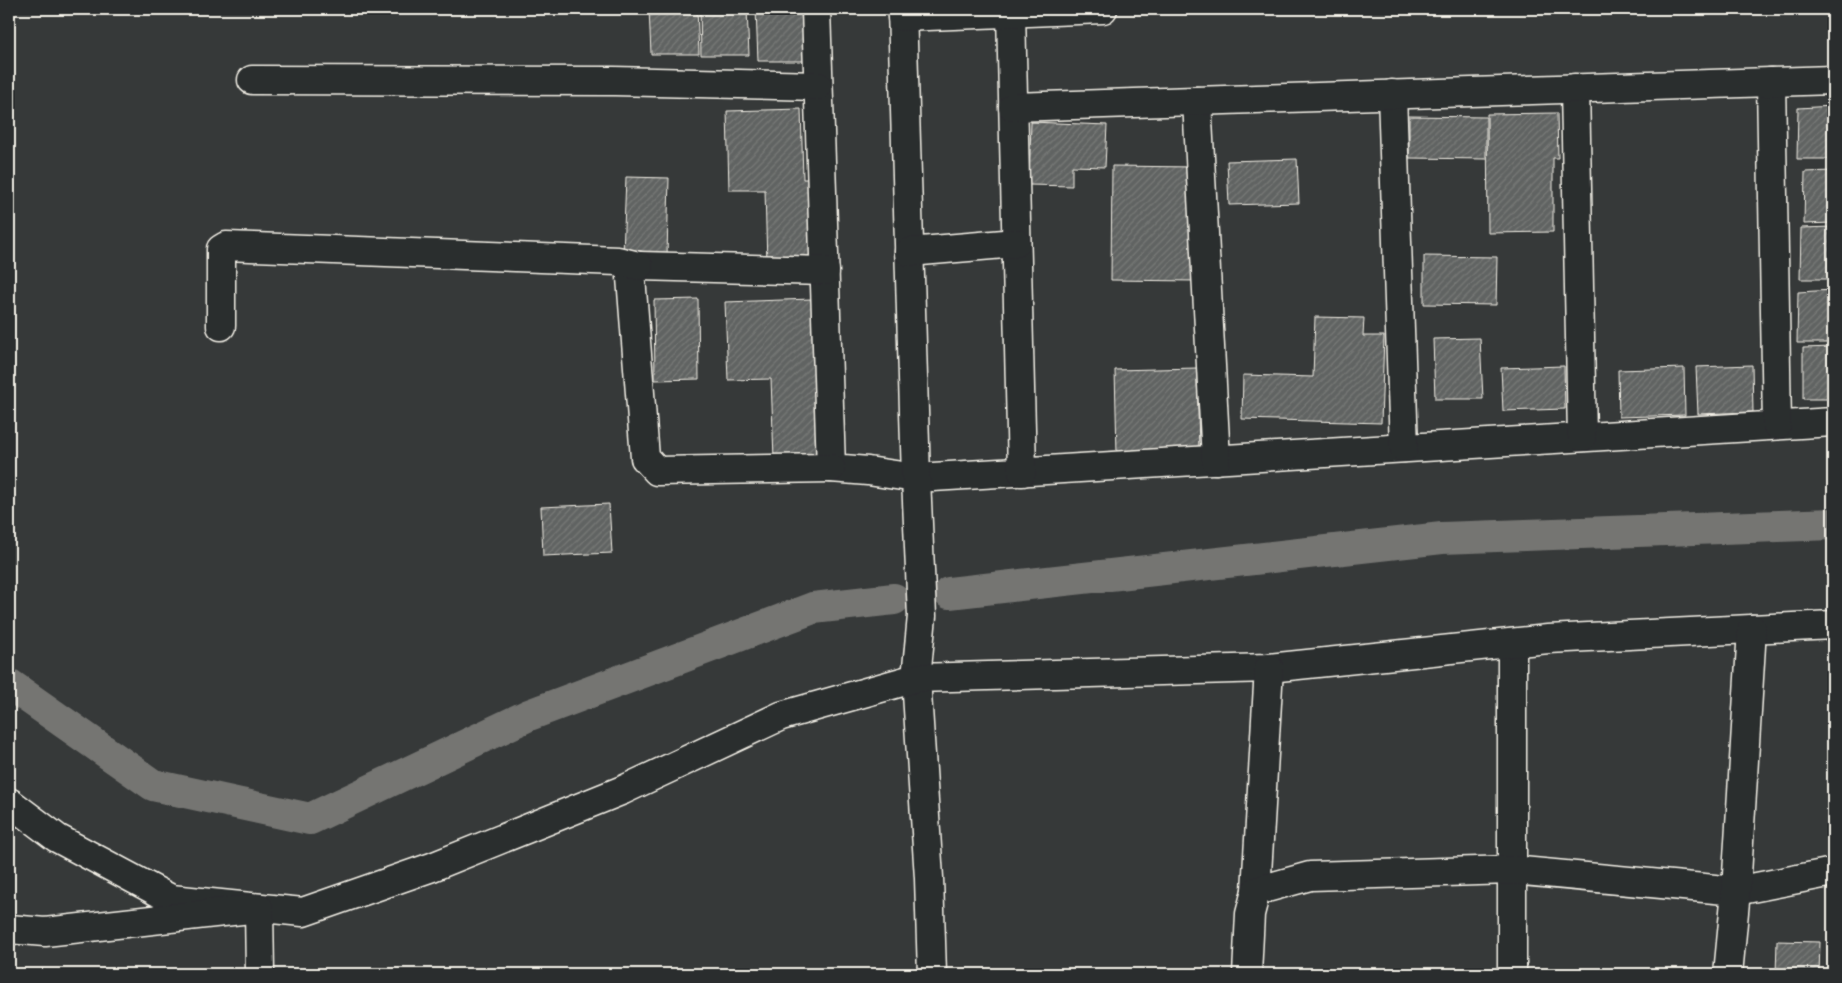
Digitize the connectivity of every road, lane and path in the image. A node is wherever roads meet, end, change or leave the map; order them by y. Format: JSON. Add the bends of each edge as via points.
{"nodes":[{"id":1,"x":816,"y":9,"type":"edge"},
{"id":2,"x":1103,"y":9,"type":"edge"},
{"id":3,"x":993,"y":12,"type":"edge"},
{"id":4,"x":902,"y":13,"type":"edge"},
{"id":5,"x":252,"y":80,"type":"dead end"},
{"id":6,"x":1833,"y":80,"type":"edge"},
{"id":7,"x":1771,"y":82,"type":"junction"},
{"id":8,"x":818,"y":86,"type":"junction"},
{"id":9,"x":1575,"y":88,"type":"junction"},
{"id":10,"x":1392,"y":94,"type":"junction"},
{"id":11,"x":1197,"y":100,"type":"junction"},
{"id":12,"x":1013,"y":107,"type":"junction"},
{"id":13,"x":1016,"y":243,"type":"junction"},
{"id":14,"x":910,"y":252,"type":"junction"},
{"id":15,"x":639,"y":266,"type":"junction"},
{"id":16,"x":825,"y":271,"type":"junction"},
{"id":17,"x":221,"y":326,"type":"dead end"},
{"id":18,"x":1833,"y":422,"type":"edge"},
{"id":19,"x":1777,"y":425,"type":"junction"},
{"id":20,"x":1582,"y":437,"type":"junction"},
{"id":21,"x":1404,"y":448,"type":"junction"},
{"id":22,"x":1216,"y":460,"type":"junction"},
{"id":23,"x":830,"y":468,"type":"junction"},
{"id":24,"x":1022,"y":472,"type":"junction"},
{"id":25,"x":916,"y":478,"type":"junction"},
{"id":26,"x":1833,"y":624,"type":"edge"},
{"id":27,"x":1752,"y":629,"type":"junction"},
{"id":28,"x":1512,"y":643,"type":"junction"},
{"id":29,"x":1269,"y":668,"type":"junction"},
{"id":30,"x":916,"y":678,"type":"junction"},
{"id":31,"x":12,"y":807,"type":"edge"},
{"id":32,"x":1512,"y":870,"type":"junction"},
{"id":33,"x":1833,"y":873,"type":"edge"},
{"id":34,"x":1256,"y":891,"type":"junction"},
{"id":35,"x":1736,"y":891,"type":"junction"},
{"id":36,"x":260,"y":908,"type":"junction"},
{"id":37,"x":9,"y":929,"type":"edge"},
{"id":38,"x":260,"y":974,"type":"edge"},
{"id":39,"x":932,"y":974,"type":"edge"},
{"id":40,"x":1247,"y":974,"type":"edge"},
{"id":41,"x":1512,"y":974,"type":"edge"},
{"id":42,"x":1728,"y":974,"type":"edge"}],
"edges":[{"from":1,"to":8,"type":"street"},
{"from":2,"to":3,"type":"street"},
{"from":3,"to":4,"type":"street"},
{"from":3,"to":12,"type":"street"},
{"from":4,"to":14,"type":"street"},
{"from":5,"to":8,"type":"street","via":[[614,81]]},
{"from":6,"to":7,"type":"street"},
{"from":7,"to":9,"type":"street"},
{"from":7,"to":19,"type":"street"},
{"from":8,"to":16,"type":"street"},
{"from":9,"to":10,"type":"street"},
{"from":9,"to":20,"type":"street"},
{"from":10,"to":11,"type":"street"},
{"from":10,"to":21,"type":"street"},
{"from":11,"to":12,"type":"street"},
{"from":11,"to":22,"type":"street"},
{"from":12,"to":13,"type":"street"},
{"from":13,"to":14,"type":"street"},
{"from":13,"to":24,"type":"street"},
{"from":14,"to":25,"type":"street"},
{"from":15,"to":16,"type":"street"},
{"from":15,"to":17,"type":"street","via":[[618,261],[226,246],[221,250]]},
{"from":15,"to":23,"type":"street","via":[[631,278],[645,458],[657,471]]},
{"from":16,"to":23,"type":"street"},
{"from":18,"to":19,"type":"street"},
{"from":19,"to":20,"type":"street"},
{"from":20,"to":21,"type":"street"},
{"from":21,"to":22,"type":"street"},
{"from":22,"to":24,"type":"street"},
{"from":23,"to":25,"type":"street"},
{"from":24,"to":25,"type":"street"},
{"from":25,"to":30,"type":"street","via":[[922,616]]},
{"from":26,"to":27,"type":"street"},
{"from":27,"to":28,"type":"street"},
{"from":27,"to":35,"type":"street"},
{"from":28,"to":29,"type":"street"},
{"from":28,"to":32,"type":"street"},
{"from":29,"to":30,"type":"street"},
{"from":29,"to":34,"type":"street"},
{"from":30,"to":36,"type":"street","via":[[781,716],[622,790],[414,874],[303,912]]},
{"from":30,"to":39,"type":"street"},
{"from":31,"to":36,"type":"street","via":[[58,838],[170,899]]},
{"from":32,"to":34,"type":"street","via":[[1310,876]]},
{"from":32,"to":35,"type":"street"},
{"from":32,"to":41,"type":"street"},
{"from":33,"to":35,"type":"street"},
{"from":34,"to":40,"type":"street","via":[[1250,914]]},
{"from":35,"to":42,"type":"street"},
{"from":36,"to":37,"type":"street","via":[[45,932]]},
{"from":36,"to":38,"type":"street"}]}
